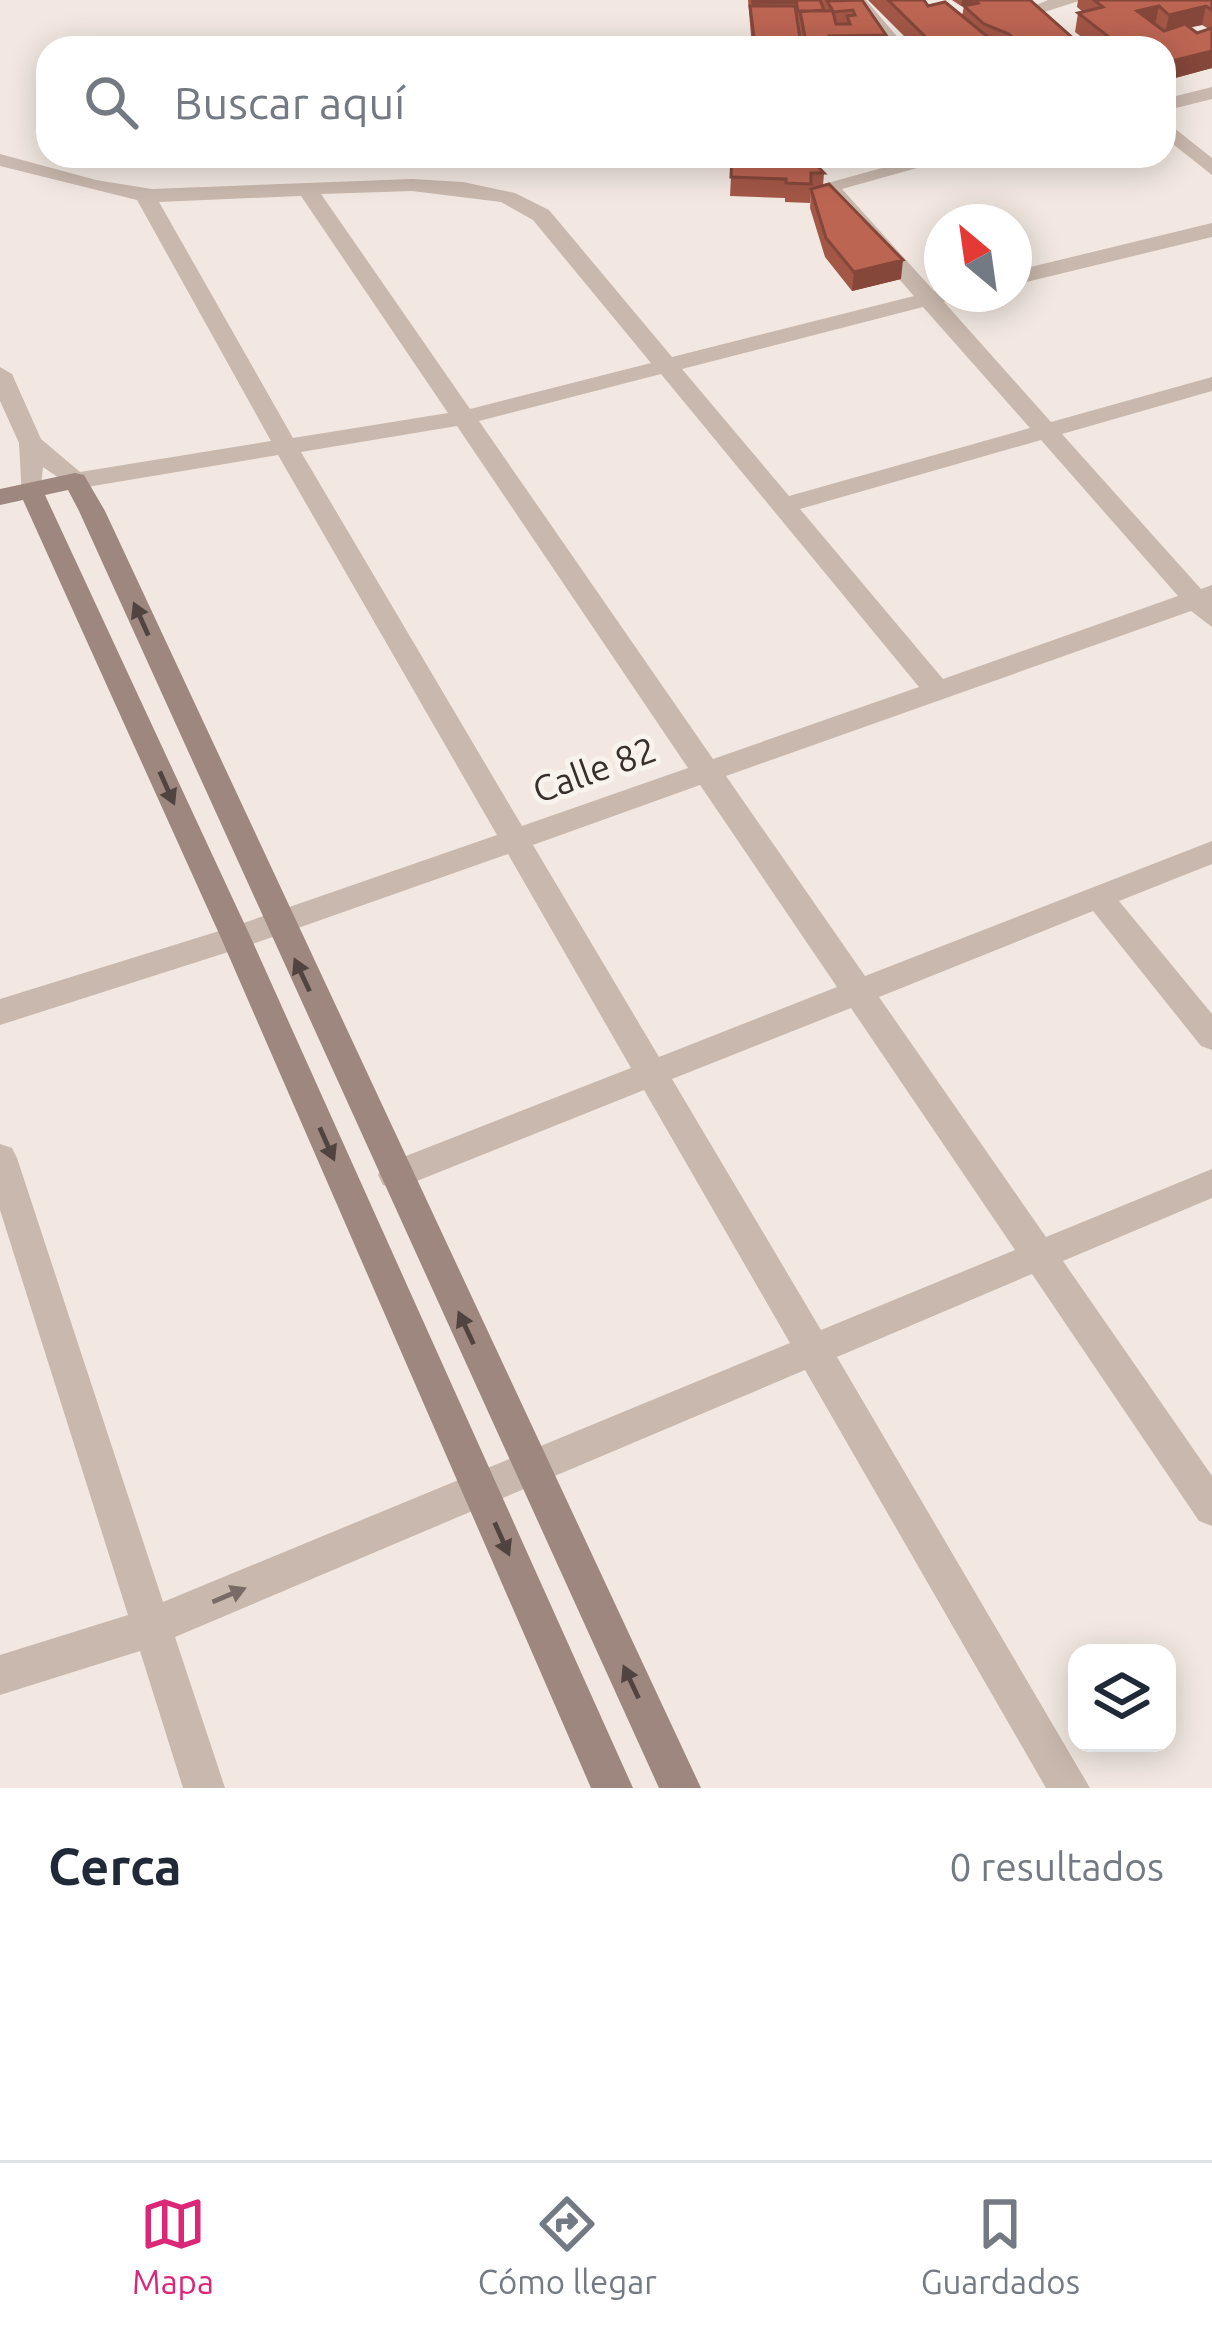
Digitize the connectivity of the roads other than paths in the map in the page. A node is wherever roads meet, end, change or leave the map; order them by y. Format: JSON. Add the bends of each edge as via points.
{"nodes":[{"id":1,"x":856,"y":0,"type":"edge"},
{"id":2,"x":1073,"y":0,"type":"edge"},
{"id":3,"x":1040,"y":10,"type":"edge"},
{"id":4,"x":888,"y":36,"type":"edge"},
{"id":5,"x":1212,"y":93,"type":"edge"},
{"id":6,"x":1176,"y":102,"type":"edge"},
{"id":7,"x":1176,"y":137,"type":"edge"},
{"id":8,"x":0,"y":160,"type":"edge"},
{"id":9,"x":901,"y":168,"type":"edge"},
{"id":10,"x":1212,"y":169,"type":"edge"},
{"id":11,"x":306,"y":188,"type":"junction"},
{"id":12,"x":146,"y":195,"type":"junction"},
{"id":13,"x":1212,"y":230,"type":"edge"},
{"id":14,"x":1032,"y":274,"type":"edge"},
{"id":15,"x":924,"y":283,"type":"edge"},
{"id":16,"x":924,"y":300,"type":"edge"},
{"id":17,"x":950,"y":312,"type":"edge"},
{"id":18,"x":666,"y":365,"type":"junction"},
{"id":19,"x":0,"y":374,"type":"edge"},
{"id":20,"x":1212,"y":384,"type":"edge"},
{"id":21,"x":466,"y":417,"type":"junction"},
{"id":22,"x":1046,"y":431,"type":"junction"},
{"id":23,"x":31,"y":443,"type":"junction"},
{"id":24,"x":287,"y":449,"type":"junction"},
{"id":25,"x":75,"y":482,"type":"junction"},
{"id":26,"x":16,"y":494,"type":"edge"},
{"id":27,"x":785,"y":505,"type":"junction"},
{"id":28,"x":1206,"y":603,"type":"edge"},
{"id":29,"x":937,"y":690,"type":"junction"},
{"id":30,"x":708,"y":771,"type":"junction"},
{"id":31,"x":514,"y":839,"type":"junction"},
{"id":32,"x":1212,"y":852,"type":"edge"},
{"id":33,"x":1099,"y":897,"type":"junction"},
{"id":34,"x":278,"y":923,"type":"junction"},
{"id":35,"x":236,"y":938,"type":"junction"},
{"id":36,"x":858,"y":991,"type":"junction"},
{"id":37,"x":0,"y":1012,"type":"edge"},
{"id":38,"x":1212,"y":1036,"type":"edge"},
{"id":39,"x":650,"y":1074,"type":"junction"},
{"id":40,"x":0,"y":1158,"type":"edge"},
{"id":41,"x":395,"y":1175,"type":"junction"},
{"id":42,"x":1212,"y":1183,"type":"edge"},
{"id":43,"x":1039,"y":1255,"type":"junction"},
{"id":44,"x":813,"y":1350,"type":"junction"},
{"id":45,"x":531,"y":1469,"type":"junction"},
{"id":46,"x":480,"y":1490,"type":"junction"},
{"id":47,"x":1212,"y":1508,"type":"edge"},
{"id":48,"x":149,"y":1628,"type":"junction"},
{"id":49,"x":0,"y":1675,"type":"edge"},
{"id":50,"x":204,"y":1788,"type":"edge"},
{"id":51,"x":612,"y":1788,"type":"edge"},
{"id":52,"x":680,"y":1788,"type":"edge"},
{"id":53,"x":1069,"y":1788,"type":"edge"}],
"edges":[{"from":1,"to":4,"type":"street"},
{"from":2,"to":3,"type":"street"},
{"from":5,"to":6,"type":"street"},
{"from":7,"to":10,"type":"street"},
{"from":8,"to":12,"type":"street"},
{"from":9,"to":15,"type":"street","via":[[828,186]]},
{"from":11,"to":12,"type":"street"},
{"from":11,"to":18,"type":"street","via":[[469,189],[521,199]]},
{"from":11,"to":21,"type":"street"},
{"from":12,"to":24,"type":"street"},
{"from":13,"to":14,"type":"street"},
{"from":16,"to":18,"type":"street"},
{"from":17,"to":22,"type":"street"},
{"from":18,"to":21,"type":"street"},
{"from":18,"to":27,"type":"street"},
{"from":19,"to":23,"type":"street"},
{"from":20,"to":22,"type":"street"},
{"from":21,"to":24,"type":"street"},
{"from":21,"to":30,"type":"street"},
{"from":22,"to":27,"type":"street"},
{"from":22,"to":28,"type":"street"},
{"from":23,"to":25,"type":"street"},
{"from":23,"to":26,"type":"street"},
{"from":24,"to":25,"type":"street"},
{"from":24,"to":31,"type":"street"},
{"from":25,"to":26,"type":"street"},
{"from":34,"to":25,"type":"street","one_way":true},
{"from":26,"to":35,"type":"street","one_way":true},
{"from":27,"to":29,"type":"street"},
{"from":28,"to":29,"type":"street","name":"Calle 82"},
{"from":29,"to":30,"type":"street","name":"Calle 82"},
{"from":30,"to":31,"type":"street","name":"Calle 82"},
{"from":30,"to":36,"type":"street"},
{"from":31,"to":34,"type":"street","name":"Calle 82"},
{"from":31,"to":39,"type":"street"},
{"from":32,"to":33,"type":"street"},
{"from":33,"to":36,"type":"street"},
{"from":33,"to":38,"type":"street"},
{"from":34,"to":35,"type":"street","name":"Calle 82"},
{"from":41,"to":34,"type":"street","one_way":true},
{"from":35,"to":37,"type":"street","name":"Calle 82"},
{"from":35,"to":46,"type":"street","one_way":true},
{"from":36,"to":39,"type":"street"},
{"from":36,"to":43,"type":"street"},
{"from":39,"to":41,"type":"street"},
{"from":39,"to":44,"type":"street"},
{"from":40,"to":48,"type":"street"},
{"from":45,"to":41,"type":"street","one_way":true},
{"from":42,"to":43,"type":"street"},
{"from":43,"to":44,"type":"street"},
{"from":43,"to":47,"type":"street"},
{"from":44,"to":45,"type":"street"},
{"from":44,"to":53,"type":"street"},
{"from":45,"to":46,"type":"street"},
{"from":52,"to":45,"type":"street","one_way":true},
{"from":48,"to":46,"type":"street","one_way":true},
{"from":46,"to":51,"type":"street","one_way":true},
{"from":48,"to":49,"type":"street"},
{"from":48,"to":50,"type":"street"}]}
